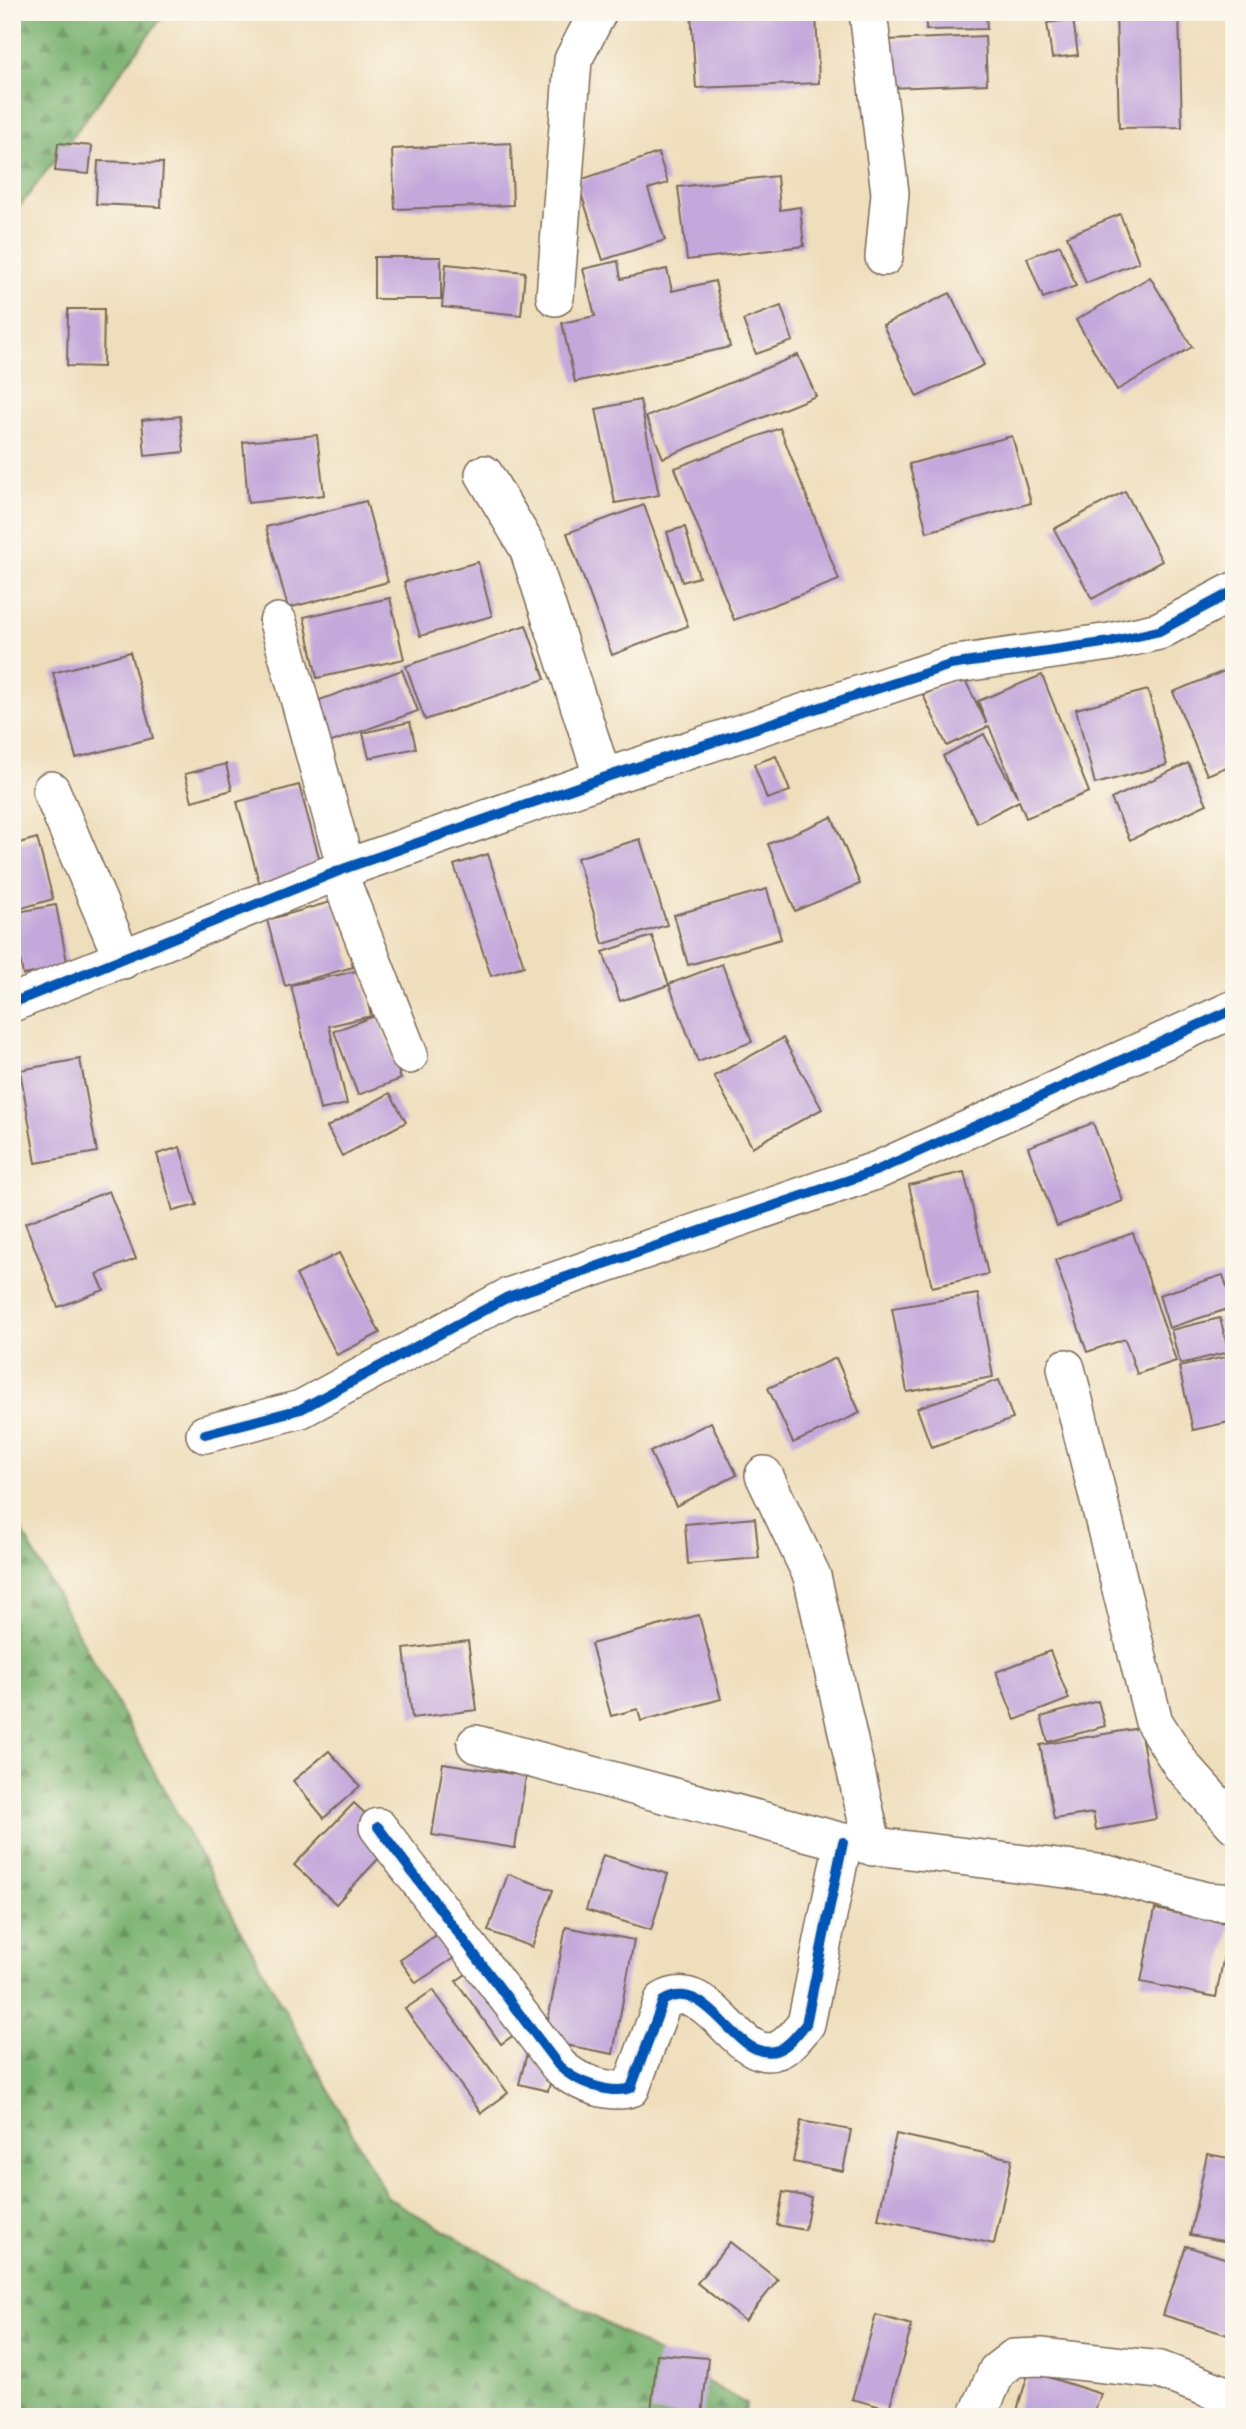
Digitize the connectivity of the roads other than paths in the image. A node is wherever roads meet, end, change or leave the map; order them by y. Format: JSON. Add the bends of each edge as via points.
{"nodes":[{"id":1,"x":598,"y":12,"type":"edge"},
{"id":2,"x":869,"y":12,"type":"edge"},
{"id":3,"x":884,"y":257,"type":"dead end"},
{"id":4,"x":555,"y":298,"type":"dead end"},
{"id":5,"x":484,"y":474,"type":"dead end"},
{"id":6,"x":1234,"y":591,"type":"edge"},
{"id":7,"x":278,"y":622,"type":"dead end"},
{"id":8,"x":603,"y":778,"type":"junction"},
{"id":9,"x":51,"y":790,"type":"dead end"},
{"id":10,"x":342,"y":870,"type":"junction"},
{"id":11,"x":123,"y":960,"type":"junction"},
{"id":12,"x":12,"y":1003,"type":"edge"},
{"id":13,"x":1234,"y":1009,"type":"edge"},
{"id":14,"x":409,"y":1055,"type":"dead end"},
{"id":15,"x":1066,"y":1368,"type":"dead end"},
{"id":16,"x":205,"y":1434,"type":"dead end"},
{"id":17,"x":764,"y":1475,"type":"dead end"},
{"id":18,"x":476,"y":1744,"type":"dead end"},
{"id":19,"x":1234,"y":1824,"type":"edge"},
{"id":20,"x":377,"y":1827,"type":"dead end"},
{"id":21,"x":858,"y":1845,"type":"junction"},
{"id":22,"x":1234,"y":1903,"type":"edge"},
{"id":23,"x":1234,"y":2398,"type":"edge"},
{"id":24,"x":977,"y":2417,"type":"edge"}],
"edges":[{"from":1,"to":4,"type":"street","via":[[573,60]]},
{"from":2,"to":3,"type":"street","via":[[890,193]]},
{"from":5,"to":8,"type":"street","via":[[528,548]]},
{"from":6,"to":8,"type":"street","via":[[1158,631],[950,665]]},
{"from":7,"to":10,"type":"street"},
{"from":8,"to":10,"type":"street"},
{"from":9,"to":11,"type":"street"},
{"from":10,"to":11,"type":"street"},
{"from":10,"to":14,"type":"street"},
{"from":11,"to":12,"type":"street"},
{"from":13,"to":16,"type":"street","via":[[878,1170],[508,1297],[301,1409]]},
{"from":15,"to":19,"type":"street","via":[[1154,1723],[1182,1766]]},
{"from":17,"to":21,"type":"street","via":[[812,1576]]},
{"from":18,"to":21,"type":"street"},
{"from":20,"to":21,"type":"street","via":[[559,2067],[568,2075],[619,2092],[631,2088],[663,2001],[675,1994],[690,1995],[756,2049],[777,2051],[792,2040],[806,2024]]},
{"from":21,"to":22,"type":"street","via":[[1107,1874],[1206,1901]]},
{"from":23,"to":24,"type":"street","via":[[1160,2370],[1014,2358],[997,2371]]}]}
